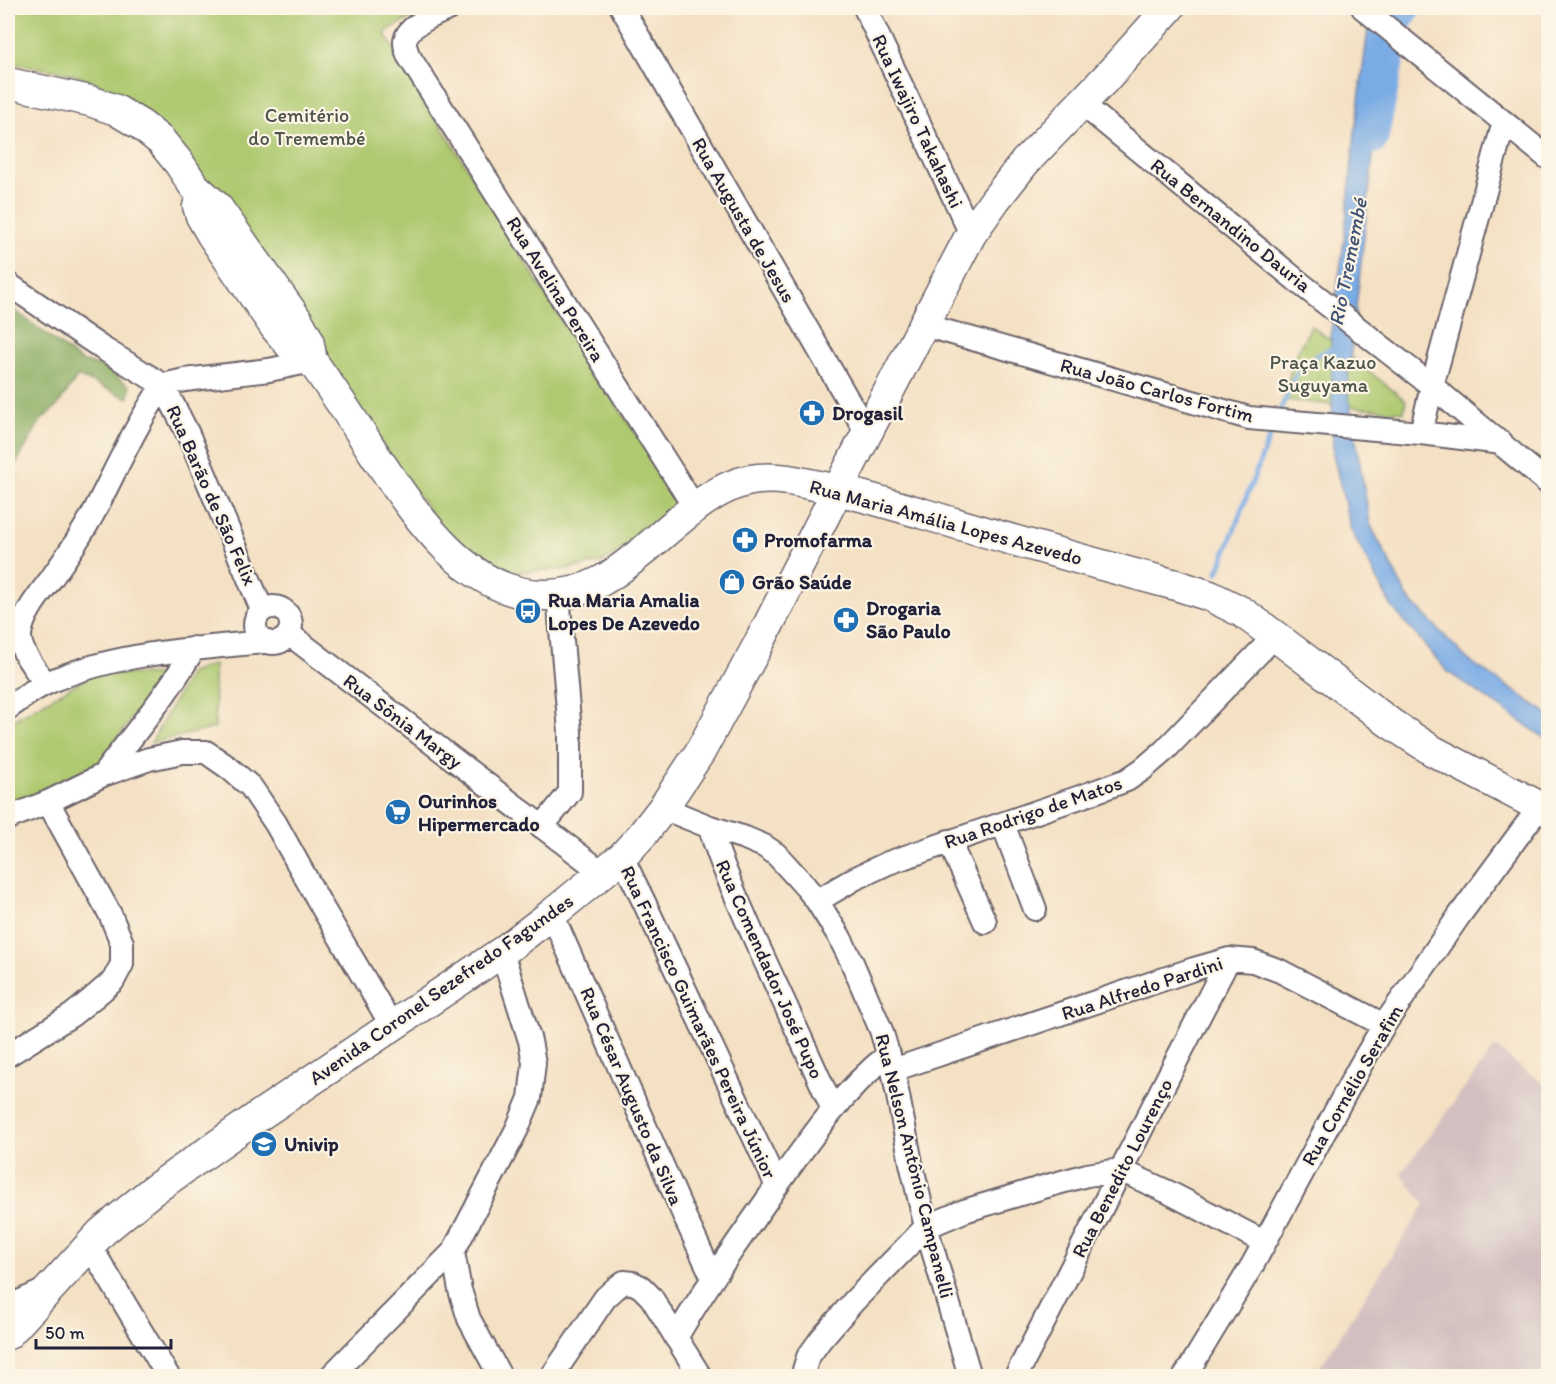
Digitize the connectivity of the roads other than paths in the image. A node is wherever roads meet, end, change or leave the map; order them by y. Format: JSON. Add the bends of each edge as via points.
{"nodes":[{"id":1,"x":450,"y":8,"type":"edge"},
{"id":2,"x":622,"y":8,"type":"edge"},
{"id":3,"x":865,"y":8,"type":"edge"},
{"id":4,"x":1169,"y":8,"type":"edge"},
{"id":5,"x":1363,"y":8,"type":"edge"},
{"id":6,"x":8,"y":83,"type":"edge"},
{"id":7,"x":1081,"y":103,"type":"junction"},
{"id":8,"x":1504,"y":122,"type":"junction"},
{"id":9,"x":1548,"y":158,"type":"edge"},
{"id":10,"x":971,"y":234,"type":"junction"},
{"id":11,"x":8,"y":284,"type":"edge"},
{"id":12,"x":924,"y":325,"type":"junction"},
{"id":13,"x":312,"y":361,"type":"junction"},
{"id":14,"x":163,"y":385,"type":"junction"},
{"id":15,"x":1432,"y":386,"type":"junction"},
{"id":16,"x":867,"y":433,"type":"junction"},
{"id":17,"x":1413,"y":433,"type":"junction"},
{"id":18,"x":1502,"y":443,"type":"junction"},
{"id":19,"x":1548,"y":483,"type":"edge"},
{"id":20,"x":838,"y":489,"type":"junction"},
{"id":21,"x":695,"y":508,"type":"junction"},
{"id":22,"x":558,"y":595,"type":"junction"},
{"id":23,"x":262,"y":610,"type":"junction"},
{"id":24,"x":289,"y":634,"type":"junction"},
{"id":25,"x":1275,"y":636,"type":"junction"},
{"id":26,"x":263,"y":642,"type":"junction"},
{"id":27,"x":194,"y":648,"type":"junction"},
{"id":28,"x":45,"y":684,"type":"junction"},
{"id":29,"x":8,"y":708,"type":"edge"},
{"id":30,"x":104,"y":775,"type":"junction"},
{"id":31,"x":48,"y":802,"type":"junction"},
{"id":32,"x":663,"y":808,"type":"junction"},
{"id":33,"x":1544,"y":808,"type":"edge"},
{"id":34,"x":8,"y":818,"type":"edge"},
{"id":35,"x":1003,"y":824,"type":"junction"},
{"id":36,"x":542,"y":827,"type":"junction"},
{"id":37,"x":710,"y":827,"type":"junction"},
{"id":38,"x":949,"y":842,"type":"junction"},
{"id":39,"x":612,"y":865,"type":"junction"},
{"id":40,"x":816,"y":901,"type":"junction"},
{"id":41,"x":1035,"y":909,"type":"dead end"},
{"id":42,"x":552,"y":914,"type":"junction"},
{"id":43,"x":985,"y":922,"type":"dead end"},
{"id":44,"x":502,"y":952,"type":"junction"},
{"id":45,"x":1229,"y":959,"type":"junction"},
{"id":46,"x":1384,"y":1025,"type":"junction"},
{"id":47,"x":392,"y":1026,"type":"junction"},
{"id":48,"x":8,"y":1055,"type":"edge"},
{"id":49,"x":891,"y":1062,"type":"junction"},
{"id":50,"x":833,"y":1110,"type":"junction"},
{"id":51,"x":1120,"y":1170,"type":"junction"},
{"id":52,"x":777,"y":1186,"type":"junction"},
{"id":53,"x":926,"y":1227,"type":"junction"},
{"id":54,"x":1264,"y":1242,"type":"junction"},
{"id":55,"x":90,"y":1245,"type":"junction"},
{"id":56,"x":453,"y":1252,"type":"junction"},
{"id":57,"x":713,"y":1278,"type":"junction"},
{"id":58,"x":52,"y":1287,"type":"junction"},
{"id":59,"x":8,"y":1307,"type":"edge"},
{"id":60,"x":8,"y":1334,"type":"edge"},
{"id":61,"x":676,"y":1338,"type":"junction"},
{"id":62,"x":168,"y":1377,"type":"edge"},
{"id":63,"x":331,"y":1377,"type":"edge"},
{"id":64,"x":500,"y":1377,"type":"edge"},
{"id":65,"x":552,"y":1377,"type":"edge"},
{"id":66,"x":700,"y":1377,"type":"edge"},
{"id":67,"x":805,"y":1377,"type":"edge"},
{"id":68,"x":970,"y":1377,"type":"edge"},
{"id":69,"x":1016,"y":1377,"type":"edge"},
{"id":70,"x":1185,"y":1377,"type":"edge"}],
"edges":[{"from":1,"to":21,"type":"street","name":"Rua Avelina Pereira","via":[[408,33],[404,43],[408,55]]},
{"from":2,"to":16,"type":"street","name":"Rua Augusta de Jesus"},
{"from":3,"to":10,"type":"street","name":"Rua Iwajiro Takahashi"},
{"from":4,"to":7,"type":"main road","name":"Avenida Coronel Sezefredo Fagundes"},
{"from":5,"to":8,"type":"street"},
{"from":6,"to":13,"type":"main road","name":"Rua Maria Amália Lopes Azevedo","via":[[90,100],[116,110],[161,141],[194,186],[201,216],[219,246],[275,327],[291,346]]},
{"from":7,"to":10,"type":"main road","name":"Avenida Coronel Sezefredo Fagundes","via":[[1025,162]]},
{"from":7,"to":15,"type":"street","name":"Rua Bernandino Dauria"},
{"from":8,"to":9,"type":"street"},
{"from":8,"to":15,"type":"street"},
{"from":10,"to":12,"type":"main road","name":"Avenida Coronel Sezefredo Fagundes"},
{"from":11,"to":14,"type":"street","name":"Rua Barão de São Felix"},
{"from":12,"to":16,"type":"main road","name":"Avenida Coronel Sezefredo Fagundes"},
{"from":12,"to":17,"type":"street","name":"Rua João Carlos Fortim","via":[[1249,418]]},
{"from":13,"to":14,"type":"street"},
{"from":13,"to":22,"type":"main road","name":"Rua Maria Amália Lopes Azevedo","via":[[399,491],[458,560],[510,591]]},
{"from":14,"to":23,"type":"street","name":"Rua Barão de São Felix","via":[[188,434]]},
{"from":14,"to":28,"type":"street","via":[[148,406],[75,545],[22,628],[20,638],[25,653]]},
{"from":15,"to":17,"type":"street"},
{"from":15,"to":18,"type":"street","name":"Rua Bernandino Dauria"},
{"from":16,"to":20,"type":"main road","name":"Avenida Coronel Sezefredo Fagundes"},
{"from":17,"to":18,"type":"street","name":"Rua João Carlos Fortim"},
{"from":18,"to":19,"type":"street","name":"Rua Bernandino Dauria"},
{"from":20,"to":21,"type":"main road","name":"Rua Maria Amália Lopes Azevedo","via":[[758,479],[735,484]]},
{"from":20,"to":25,"type":"main road","name":"Rua Maria Amália Lopes Azevedo","via":[[1210,596],[1242,612]]},
{"from":20,"to":32,"type":"main road","name":"Avenida Coronel Sezefredo Fagundes","via":[[700,752]]},
{"from":21,"to":22,"type":"main road","name":"Rua Maria Amália Lopes Azevedo","via":[[618,570],[599,582]]},
{"from":22,"to":36,"type":"street","via":[[570,732],[570,792]]},
{"from":23,"to":24,"type":"street","via":[[275,607],[286,612],[291,623]]},
{"from":23,"to":26,"type":"street","via":[[254,626]]},
{"from":24,"to":26,"type":"street","via":[[275,644]]},
{"from":24,"to":36,"type":"street","name":"Rua Sônia Margy"},
{"from":25,"to":33,"type":"main road","name":"Rua Maria Amália Lopes Azevedo","via":[[1433,751]]},
{"from":25,"to":35,"type":"street","name":"Rua Rodrigo de Matos","via":[[1143,769],[1126,780]]},
{"from":26,"to":27,"type":"street"},
{"from":27,"to":28,"type":"street","via":[[90,667]]},
{"from":27,"to":30,"type":"street","via":[[181,672]]},
{"from":28,"to":29,"type":"street"},
{"from":30,"to":31,"type":"street"},
{"from":30,"to":47,"type":"street","via":[[149,759],[206,752],[251,787]]},
{"from":31,"to":34,"type":"street"},
{"from":31,"to":48,"type":"street","via":[[110,914],[122,943],[122,964],[113,981],[72,1015]]},
{"from":32,"to":37,"type":"street","name":"Rua Nelson Antônio Campanelli"},
{"from":32,"to":39,"type":"main road","name":"Avenida Coronel Sezefredo Fagundes"},
{"from":33,"to":46,"type":"street","name":"Rua Cornélio Serafim","via":[[1459,916]]},
{"from":35,"to":38,"type":"street","name":"Rua Rodrigo de Matos"},
{"from":35,"to":41,"type":"street"},
{"from":36,"to":39,"type":"street","name":"Rua Sônia Margy"},
{"from":37,"to":40,"type":"street","name":"Rua Nelson Antônio Campanelli","via":[[745,838],[776,854]]},
{"from":37,"to":50,"type":"street","name":"Rua Comendador José Pupo","via":[[725,870]]},
{"from":38,"to":40,"type":"street","name":"Rua Rodrigo de Matos","via":[[880,867]]},
{"from":38,"to":43,"type":"street"},
{"from":39,"to":42,"type":"main road","name":"Avenida Coronel Sezefredo Fagundes"},
{"from":39,"to":52,"type":"street","name":"Rua Francisco Guimarães Pereira Júnior","via":[[644,902]]},
{"from":40,"to":49,"type":"street","name":"Rua Nelson Antônio Campanelli","via":[[851,960],[882,1030]]},
{"from":42,"to":44,"type":"main road","name":"Avenida Coronel Sezefredo Fagundes"},
{"from":42,"to":57,"type":"street","name":"Rua César Augusto da Silva"},
{"from":44,"to":47,"type":"main road","name":"Avenida Coronel Sezefredo Fagundes"},
{"from":44,"to":56,"type":"street","via":[[530,1041],[534,1063],[530,1098]]},
{"from":45,"to":46,"type":"street","name":"Rua Alfredo Pardini","via":[[1253,961],[1280,971]]},
{"from":45,"to":49,"type":"street","name":"Rua Alfredo Pardini"},
{"from":45,"to":51,"type":"street","name":"Rua Benedito Lourenço"},
{"from":46,"to":54,"type":"street","name":"Rua Cornélio Serafim"},
{"from":47,"to":55,"type":"main road","name":"Avenida Coronel Sezefredo Fagundes","via":[[152,1191]]},
{"from":49,"to":50,"type":"street","via":[[865,1075]]},
{"from":49,"to":53,"type":"street","name":"Rua Nelson Antônio Campanelli"},
{"from":50,"to":52,"type":"street"},
{"from":51,"to":53,"type":"street","via":[[1047,1186]]},
{"from":51,"to":54,"type":"street"},
{"from":51,"to":69,"type":"street","name":"Rua Benedito Lourenço"},
{"from":52,"to":57,"type":"street"},
{"from":53,"to":67,"type":"street","via":[[821,1339],[808,1357]]},
{"from":53,"to":68,"type":"street","name":"Rua Nelson Antônio Campanelli"},
{"from":54,"to":70,"type":"street","name":"Rua Cornélio Serafim"},
{"from":55,"to":58,"type":"main road","name":"Avenida Coronel Sezefredo Fagundes"},
{"from":55,"to":62,"type":"street"},
{"from":56,"to":63,"type":"street"},
{"from":56,"to":64,"type":"street","via":[[470,1319]]},
{"from":57,"to":61,"type":"street"},
{"from":58,"to":59,"type":"street"},
{"from":58,"to":60,"type":"main road","name":"Avenida Coronel Sezefredo Fagundes"},
{"from":61,"to":65,"type":"street","via":[[651,1297],[633,1282],[624,1282],[605,1298]]},
{"from":61,"to":66,"type":"street"}]}
